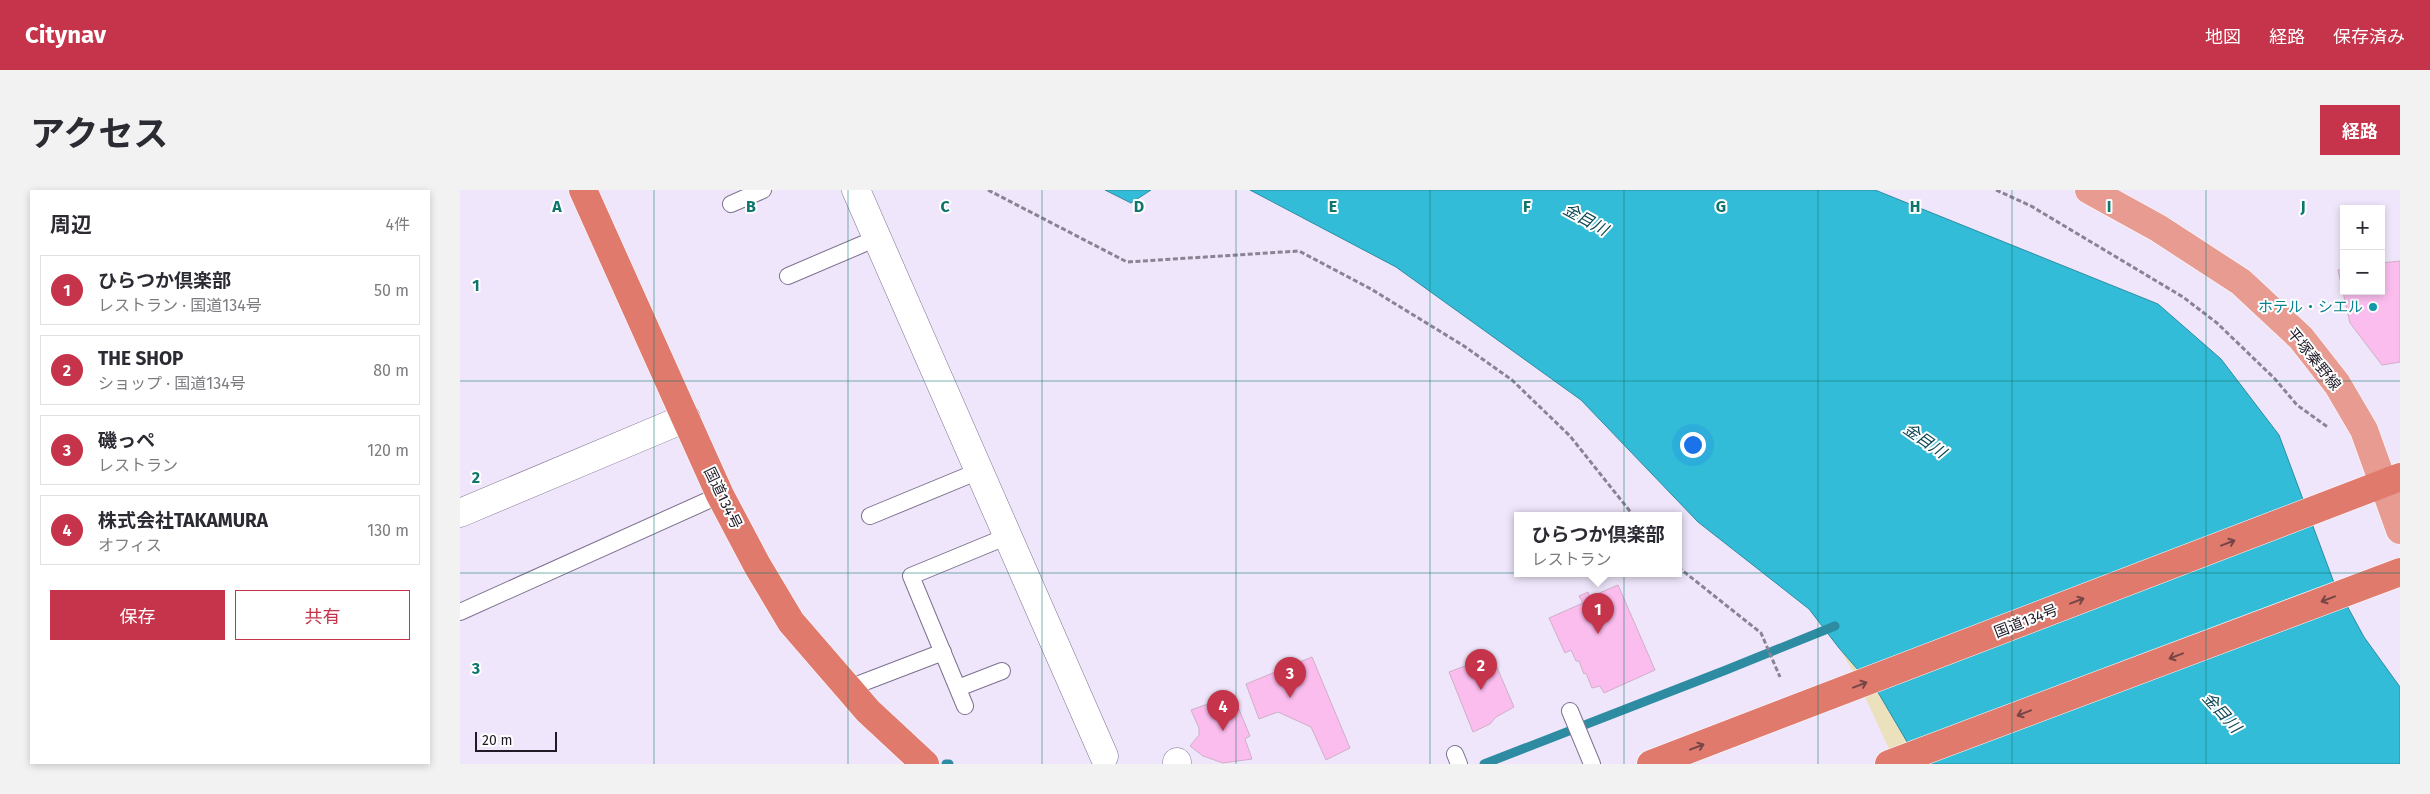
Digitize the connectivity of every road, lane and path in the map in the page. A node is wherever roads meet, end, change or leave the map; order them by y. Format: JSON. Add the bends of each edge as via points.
{"nodes":[{"id":1,"x":583,"y":190,"type":"edge"},
{"id":2,"x":763,"y":190,"type":"edge"},
{"id":3,"x":856,"y":190,"type":"edge"},
{"id":4,"x":988,"y":190,"type":"edge"},
{"id":5,"x":1996,"y":190,"type":"edge"},
{"id":6,"x":2089,"y":190,"type":"edge"},
{"id":7,"x":731,"y":204,"type":"dead end"},
{"id":8,"x":877,"y":238,"type":"junction"},
{"id":9,"x":788,"y":276,"type":"dead end"},
{"id":10,"x":686,"y":418,"type":"junction"},
{"id":11,"x":2332,"y":430,"type":"dead end"},
{"id":12,"x":979,"y":471,"type":"junction"},
{"id":13,"x":2392,"y":480,"type":"edge"},
{"id":14,"x":720,"y":495,"type":"junction"},
{"id":15,"x":1631,"y":512,"type":"edge"},
{"id":16,"x":460,"y":514,"type":"edge"},
{"id":17,"x":870,"y":516,"type":"dead end"},
{"id":18,"x":2400,"y":530,"type":"edge"},
{"id":19,"x":1008,"y":536,"type":"junction"},
{"id":20,"x":1682,"y":570,"type":"edge"},
{"id":21,"x":2400,"y":572,"type":"edge"},
{"id":22,"x":460,"y":612,"type":"edge"},
{"id":23,"x":943,"y":652,"type":"junction"},
{"id":24,"x":1002,"y":671,"type":"dead end"},
{"id":25,"x":1780,"y":677,"type":"dead end"},
{"id":26,"x":850,"y":688,"type":"junction"},
{"id":27,"x":958,"y":688,"type":"junction"},
{"id":28,"x":966,"y":706,"type":"dead end"},
{"id":29,"x":1570,"y":711,"type":"dead end"},
{"id":30,"x":1104,"y":756,"type":"dead end"},
{"id":31,"x":918,"y":757,"type":"edge"},
{"id":32,"x":1592,"y":764,"type":"edge"},
{"id":33,"x":1651,"y":764,"type":"edge"},
{"id":34,"x":1889,"y":764,"type":"edge"}],
"edges":[{"from":1,"to":10,"type":"highway","name":"国道134号"},
{"from":2,"to":7,"type":"lane"},
{"from":3,"to":8,"type":"street"},
{"from":4,"to":15,"type":"path","via":[[1127,262],[1299,251],[1371,289],[1464,346],[1512,380],[1570,436]]},
{"from":5,"to":11,"type":"path","via":[[2031,206],[2184,296],[2217,323],[2296,405]]},
{"from":6,"to":13,"type":"main road","name":"平塚秦野線","via":[[2158,228],[2241,282],[2301,338],[2337,384]]},
{"from":8,"to":9,"type":"lane"},
{"from":8,"to":12,"type":"street"},
{"from":10,"to":14,"type":"highway","name":"国道134号"},
{"from":10,"to":16,"type":"street"},
{"from":12,"to":17,"type":"lane"},
{"from":12,"to":19,"type":"street"},
{"from":13,"to":18,"type":"main road","name":"平塚秦野線"},
{"from":33,"to":13,"type":"highway","name":"国道134号","one_way":true},
{"from":14,"to":22,"type":"lane"},
{"from":14,"to":26,"type":"highway","name":"国道134号","via":[[791,622]]},
{"from":19,"to":23,"type":"lane","via":[[911,576]]},
{"from":19,"to":30,"type":"street"},
{"from":20,"to":25,"type":"path","via":[[1762,633]]},
{"from":21,"to":34,"type":"highway","one_way":true},
{"from":23,"to":26,"type":"lane"},
{"from":23,"to":27,"type":"lane"},
{"from":24,"to":27,"type":"lane"},
{"from":26,"to":31,"type":"highway","name":"国道134号","via":[[868,711]]},
{"from":27,"to":28,"type":"lane"},
{"from":29,"to":32,"type":"lane"}]}
